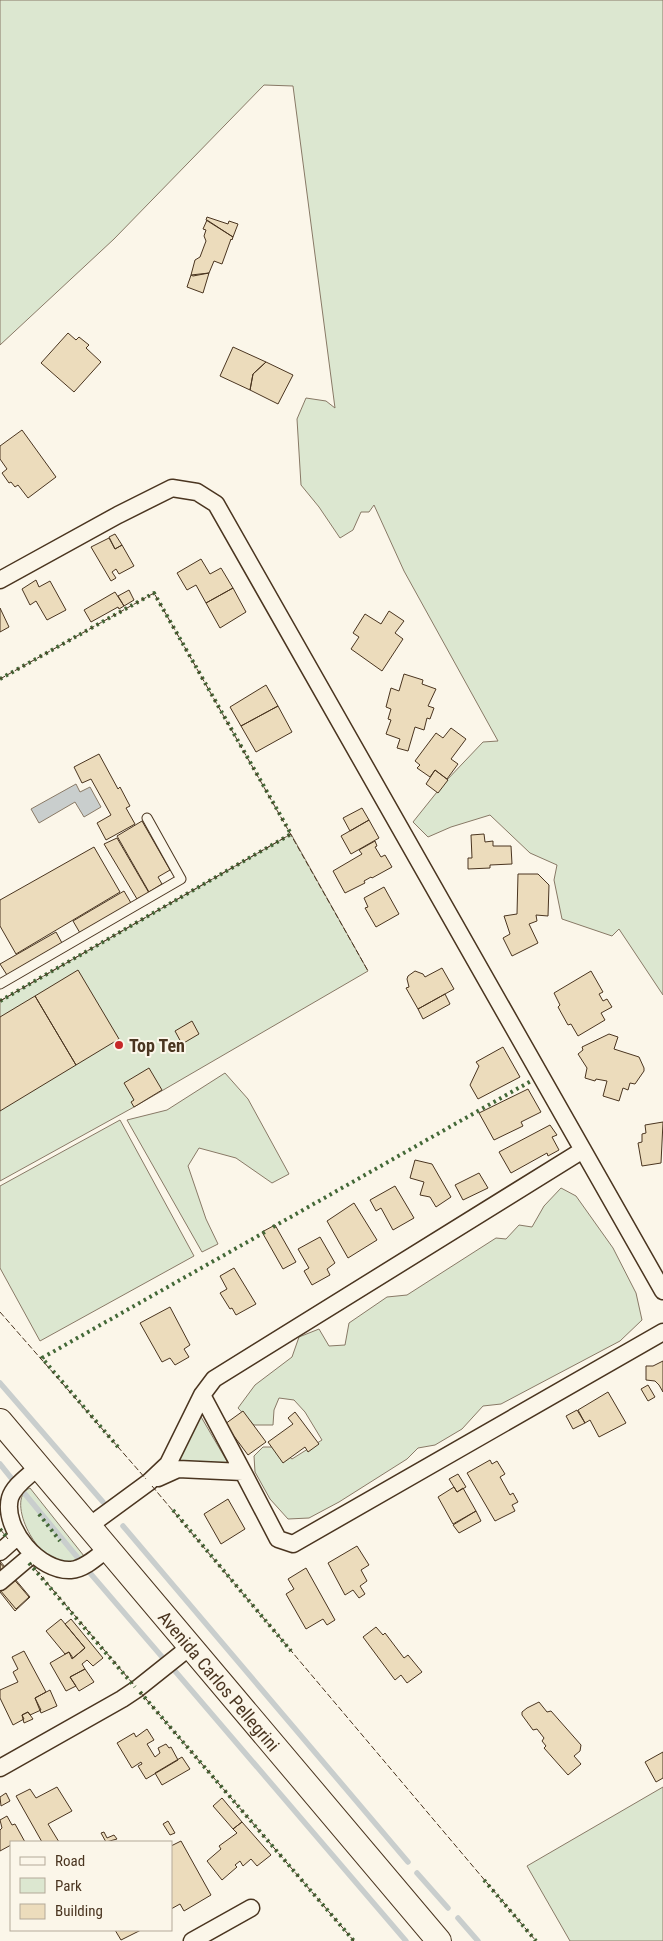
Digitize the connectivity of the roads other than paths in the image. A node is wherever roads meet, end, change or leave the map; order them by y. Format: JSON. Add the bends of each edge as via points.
{"nodes":[{"id":1,"x":0,"y":580,"type":"edge"},
{"id":2,"x":147,"y":818,"type":"dead end"},
{"id":3,"x":0,"y":984,"type":"edge"},
{"id":4,"x":583,"y":1150,"type":"junction"},
{"id":5,"x":663,"y":1291,"type":"edge"},
{"id":6,"x":663,"y":1332,"type":"edge"},
{"id":7,"x":202,"y":1395,"type":"junction"},
{"id":8,"x":0,"y":1421,"type":"edge"},
{"id":9,"x":38,"y":1467,"type":"junction"},
{"id":10,"x":243,"y":1472,"type":"junction"},
{"id":11,"x":149,"y":1482,"type":"junction"},
{"id":12,"x":89,"y":1526,"type":"junction"},
{"id":13,"x":18,"y":1536,"type":"junction"},
{"id":14,"x":107,"y":1549,"type":"junction"},
{"id":15,"x":0,"y":1552,"type":"edge"},
{"id":16,"x":33,"y":1554,"type":"junction"},
{"id":17,"x":0,"y":1582,"type":"edge"},
{"id":18,"x":191,"y":1646,"type":"junction"},
{"id":19,"x":0,"y":1768,"type":"edge"},
{"id":20,"x":251,"y":1908,"type":"dead end"},
{"id":21,"x":192,"y":1941,"type":"edge"},
{"id":22,"x":440,"y":1941,"type":"edge"}],
"edges":[{"from":1,"to":4,"type":"street","via":[[172,488],[197,492],[216,504]]},
{"from":2,"to":3,"type":"lane","via":[[181,878]]},
{"from":4,"to":5,"type":"street"},
{"from":4,"to":7,"type":"street","via":[[214,1379]]},
{"from":6,"to":10,"type":"street","via":[[293,1544],[278,1539]]},
{"from":7,"to":10,"type":"street"},
{"from":7,"to":11,"type":"street","via":[[168,1464]]},
{"from":8,"to":9,"type":"main road","name":"Avenida Carlos Pellegrini"},
{"from":9,"to":12,"type":"main road","name":"Avenida Carlos Pellegrini"},
{"from":9,"to":13,"type":"street","via":[[18,1486],[11,1498],[10,1521]]},
{"from":10,"to":11,"type":"street","via":[[178,1469]]},
{"from":11,"to":12,"type":"street"},
{"from":12,"to":14,"type":"main road","name":"Avenida Carlos Pellegrini"},
{"from":13,"to":15,"type":"street"},
{"from":13,"to":16,"type":"street"},
{"from":14,"to":16,"type":"street","via":[[82,1567],[72,1570],[60,1570]]},
{"from":14,"to":18,"type":"main road","name":"Avenida Carlos Pellegrini"},
{"from":16,"to":17,"type":"street"},
{"from":18,"to":19,"type":"street","via":[[138,1689]]},
{"from":18,"to":22,"type":"main road","name":"Avenida Carlos Pellegrini"},
{"from":20,"to":21,"type":"street"}]}
